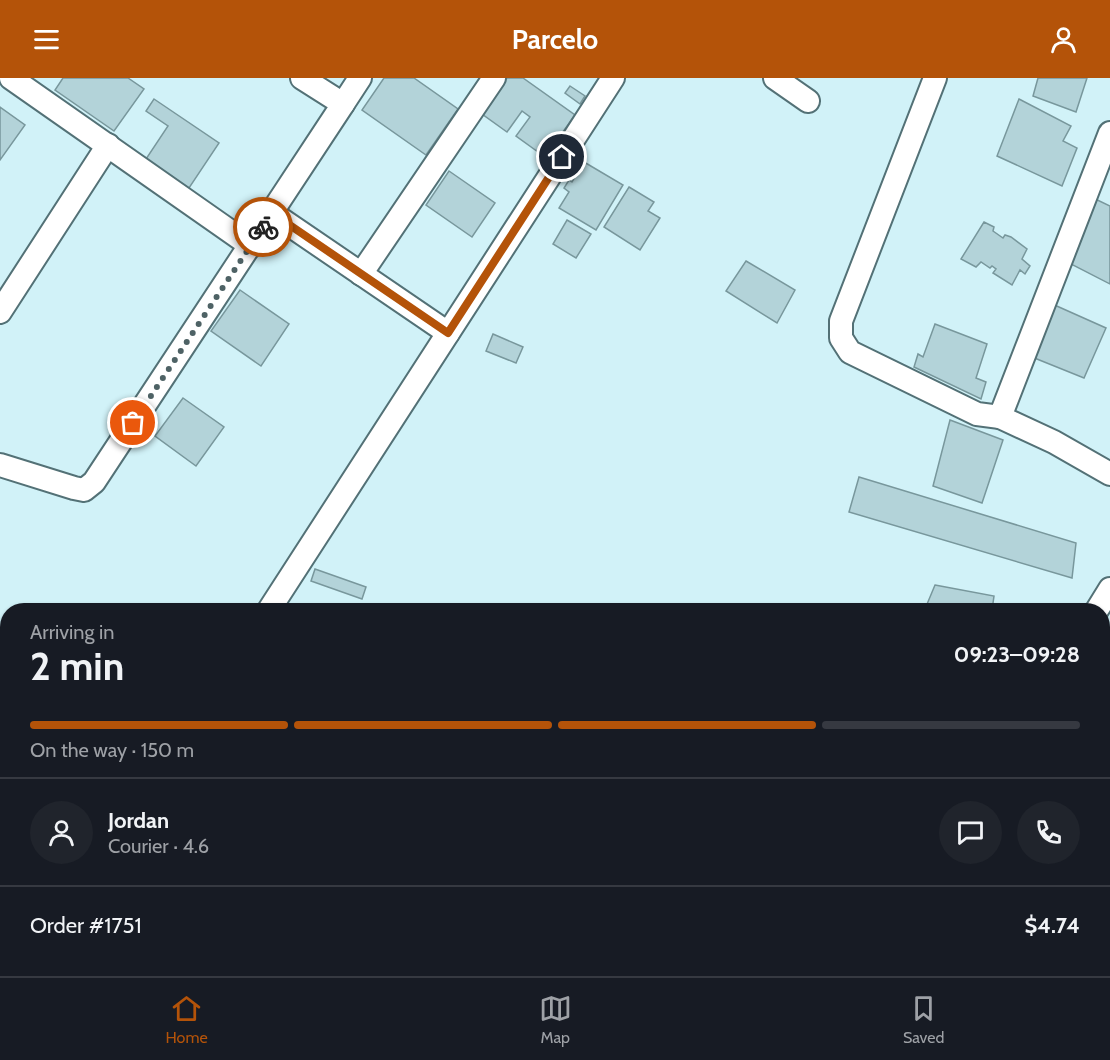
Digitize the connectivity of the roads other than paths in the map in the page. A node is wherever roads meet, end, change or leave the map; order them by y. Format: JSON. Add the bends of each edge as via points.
{"nodes":[{"id":1,"x":11,"y":78,"type":"edge"},
{"id":2,"x":302,"y":78,"type":"edge"},
{"id":3,"x":360,"y":78,"type":"edge"},
{"id":4,"x":494,"y":78,"type":"edge"},
{"id":5,"x":613,"y":78,"type":"edge"},
{"id":6,"x":776,"y":78,"type":"edge"},
{"id":7,"x":935,"y":78,"type":"edge"},
{"id":8,"x":808,"y":100,"type":"dead end"},
{"id":9,"x":343,"y":104,"type":"junction"},
{"id":10,"x":1110,"y":133,"type":"edge"},
{"id":11,"x":108,"y":145,"type":"junction"},
{"id":12,"x":272,"y":213,"type":"junction"},
{"id":13,"x":250,"y":246,"type":"junction"},
{"id":14,"x":361,"y":274,"type":"junction"},
{"id":15,"x":0,"y":312,"type":"edge"},
{"id":16,"x":448,"y":333,"type":"junction"},
{"id":17,"x":1000,"y":417,"type":"junction"},
{"id":18,"x":0,"y":465,"type":"edge"},
{"id":19,"x":1110,"y":474,"type":"edge"},
{"id":20,"x":1110,"y":589,"type":"edge"},
{"id":21,"x":273,"y":603,"type":"edge"},
{"id":22,"x":1101,"y":603,"type":"edge"}],
"edges":[{"from":1,"to":11,"type":"street"},
{"from":2,"to":9,"type":"street"},
{"from":3,"to":9,"type":"street"},
{"from":4,"to":14,"type":"street"},
{"from":5,"to":16,"type":"street"},
{"from":6,"to":8,"type":"street"},
{"from":7,"to":17,"type":"street","via":[[841,321],[841,338],[850,352],[977,414]]},
{"from":9,"to":12,"type":"street"},
{"from":10,"to":17,"type":"street"},
{"from":11,"to":13,"type":"street"},
{"from":11,"to":15,"type":"street"},
{"from":12,"to":13,"type":"street"},
{"from":12,"to":14,"type":"street"},
{"from":13,"to":18,"type":"street","via":[[94,482],[84,490]]},
{"from":14,"to":16,"type":"street"},
{"from":16,"to":21,"type":"street"},
{"from":17,"to":19,"type":"street"},
{"from":20,"to":22,"type":"street"}]}
